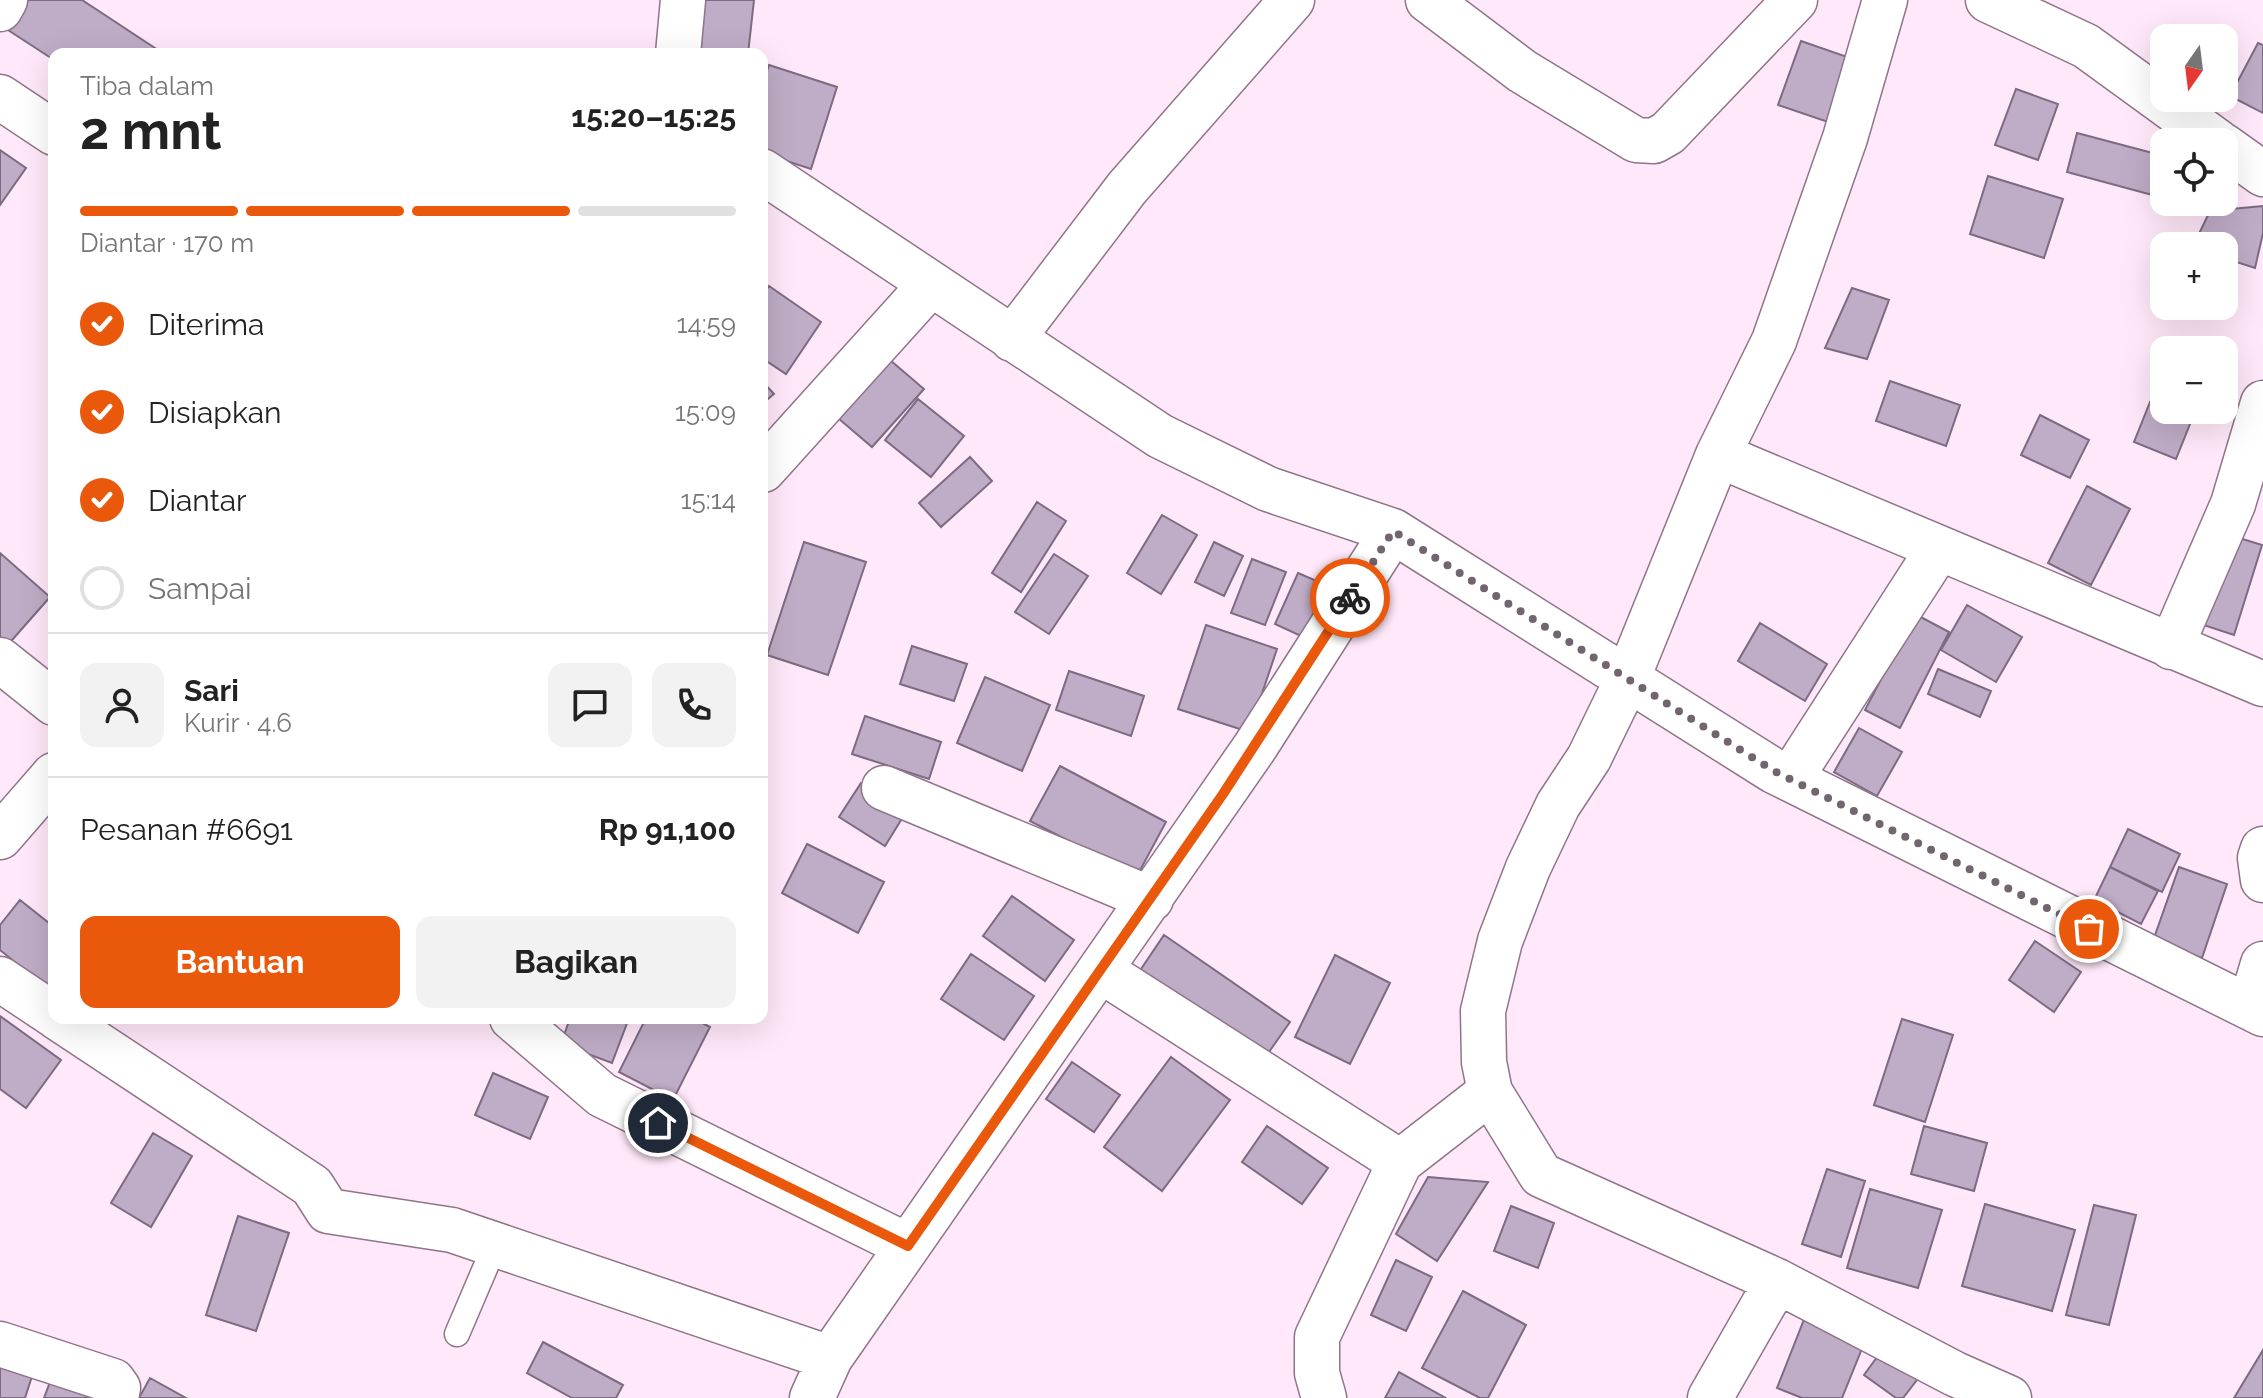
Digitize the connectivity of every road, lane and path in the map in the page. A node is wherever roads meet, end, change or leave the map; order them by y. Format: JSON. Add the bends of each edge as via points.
{"nodes":[{"id":1,"x":5,"y":0,"type":"edge"},
{"id":2,"x":683,"y":0,"type":"edge"},
{"id":3,"x":1292,"y":0,"type":"edge"},
{"id":4,"x":1428,"y":0,"type":"edge"},
{"id":5,"x":1795,"y":0,"type":"edge"},
{"id":6,"x":1885,"y":0,"type":"edge"},
{"id":7,"x":1988,"y":0,"type":"edge"},
{"id":8,"x":0,"y":9,"type":"edge"},
{"id":9,"x":679,"y":48,"type":"edge"},
{"id":10,"x":0,"y":97,"type":"edge"},
{"id":11,"x":2199,"y":128,"type":"edge"},
{"id":12,"x":48,"y":129,"type":"edge"},
{"id":13,"x":2238,"y":156,"type":"edge"},
{"id":14,"x":2263,"y":174,"type":"edge"},
{"id":15,"x":768,"y":175,"type":"edge"},
{"id":16,"x":931,"y":284,"type":"junction"},
{"id":17,"x":1012,"y":339,"type":"junction"},
{"id":18,"x":2263,"y":403,"type":"edge"},
{"id":19,"x":1718,"y":455,"type":"junction"},
{"id":20,"x":768,"y":464,"type":"edge"},
{"id":21,"x":1393,"y":531,"type":"junction"},
{"id":22,"x":1939,"y":548,"type":"junction"},
{"id":23,"x":2171,"y":647,"type":"junction"},
{"id":24,"x":0,"y":660,"type":"edge"},
{"id":25,"x":1627,"y":680,"type":"junction"},
{"id":26,"x":2263,"y":684,"type":"edge"},
{"id":27,"x":48,"y":698,"type":"edge"},
{"id":28,"x":1790,"y":779,"type":"junction"},
{"id":29,"x":48,"y":782,"type":"edge"},
{"id":30,"x":884,"y":788,"type":"dead end"},
{"id":31,"x":0,"y":837,"type":"edge"},
{"id":32,"x":2263,"y":849,"type":"edge"},
{"id":33,"x":2263,"y":880,"type":"edge"},
{"id":34,"x":1151,"y":899,"type":"junction"},
{"id":35,"x":2263,"y":964,"type":"edge"},
{"id":36,"x":1100,"y":970,"type":"junction"},
{"id":37,"x":0,"y":979,"type":"edge"},
{"id":38,"x":2256,"y":1010,"type":"edge"},
{"id":39,"x":48,"y":1011,"type":"edge"},
{"id":40,"x":68,"y":1024,"type":"edge"},
{"id":41,"x":519,"y":1024,"type":"edge"},
{"id":42,"x":1490,"y":1092,"type":"junction"},
{"id":43,"x":1400,"y":1162,"type":"junction"},
{"id":44,"x":495,"y":1245,"type":"junction"},
{"id":45,"x":908,"y":1246,"type":"junction"},
{"id":46,"x":1777,"y":1281,"type":"junction"},
{"id":47,"x":457,"y":1334,"type":"dead end"},
{"id":48,"x":0,"y":1344,"type":"edge"},
{"id":49,"x":830,"y":1358,"type":"junction"},
{"id":50,"x":116,"y":1398,"type":"edge"},
{"id":51,"x":812,"y":1398,"type":"edge"},
{"id":52,"x":1324,"y":1398,"type":"edge"},
{"id":53,"x":1710,"y":1398,"type":"edge"},
{"id":54,"x":2009,"y":1398,"type":"edge"}],
"edges":[{"from":1,"to":8,"type":"street"},
{"from":2,"to":9,"type":"street"},
{"from":3,"to":17,"type":"street","via":[[1127,188]]},
{"from":4,"to":5,"type":"street","via":[[1522,71],[1636,140],[1654,141],[1668,133]]},
{"from":6,"to":19,"type":"street","via":[[1845,138],[1774,341]]},
{"from":7,"to":11,"type":"street","via":[[2086,46]]},
{"from":10,"to":12,"type":"street"},
{"from":13,"to":14,"type":"street"},
{"from":15,"to":16,"type":"street"},
{"from":16,"to":17,"type":"street"},
{"from":16,"to":20,"type":"street"},
{"from":17,"to":21,"type":"street","via":[[1160,436],[1268,489]]},
{"from":18,"to":23,"type":"street","via":[[2233,504]]},
{"from":19,"to":22,"type":"street"},
{"from":19,"to":25,"type":"street"},
{"from":21,"to":25,"type":"street"},
{"from":21,"to":34,"type":"street"},
{"from":22,"to":23,"type":"street"},
{"from":22,"to":28,"type":"street"},
{"from":23,"to":26,"type":"street"},
{"from":24,"to":27,"type":"street"},
{"from":25,"to":28,"type":"street"},
{"from":25,"to":42,"type":"street","via":[[1589,758],[1558,805],[1500,941],[1483,1011]]},
{"from":28,"to":38,"type":"street"},
{"from":29,"to":31,"type":"street"},
{"from":30,"to":34,"type":"street"},
{"from":32,"to":33,"type":"street"},
{"from":34,"to":36,"type":"street"},
{"from":35,"to":38,"type":"street"},
{"from":36,"to":43,"type":"street"},
{"from":36,"to":45,"type":"street"},
{"from":37,"to":39,"type":"street"},
{"from":40,"to":44,"type":"street","via":[[312,1186],[328,1211],[452,1230]]},
{"from":41,"to":45,"type":"street","via":[[602,1095]]},
{"from":42,"to":43,"type":"street"},
{"from":42,"to":46,"type":"street","via":[[1541,1175]]},
{"from":43,"to":52,"type":"street","via":[[1317,1337],[1317,1373]]},
{"from":44,"to":47,"type":"lane"},
{"from":44,"to":49,"type":"street"},
{"from":45,"to":49,"type":"street"},
{"from":46,"to":53,"type":"street"},
{"from":46,"to":54,"type":"street"},
{"from":48,"to":50,"type":"street","via":[[113,1381]]},
{"from":49,"to":51,"type":"street"}]}
